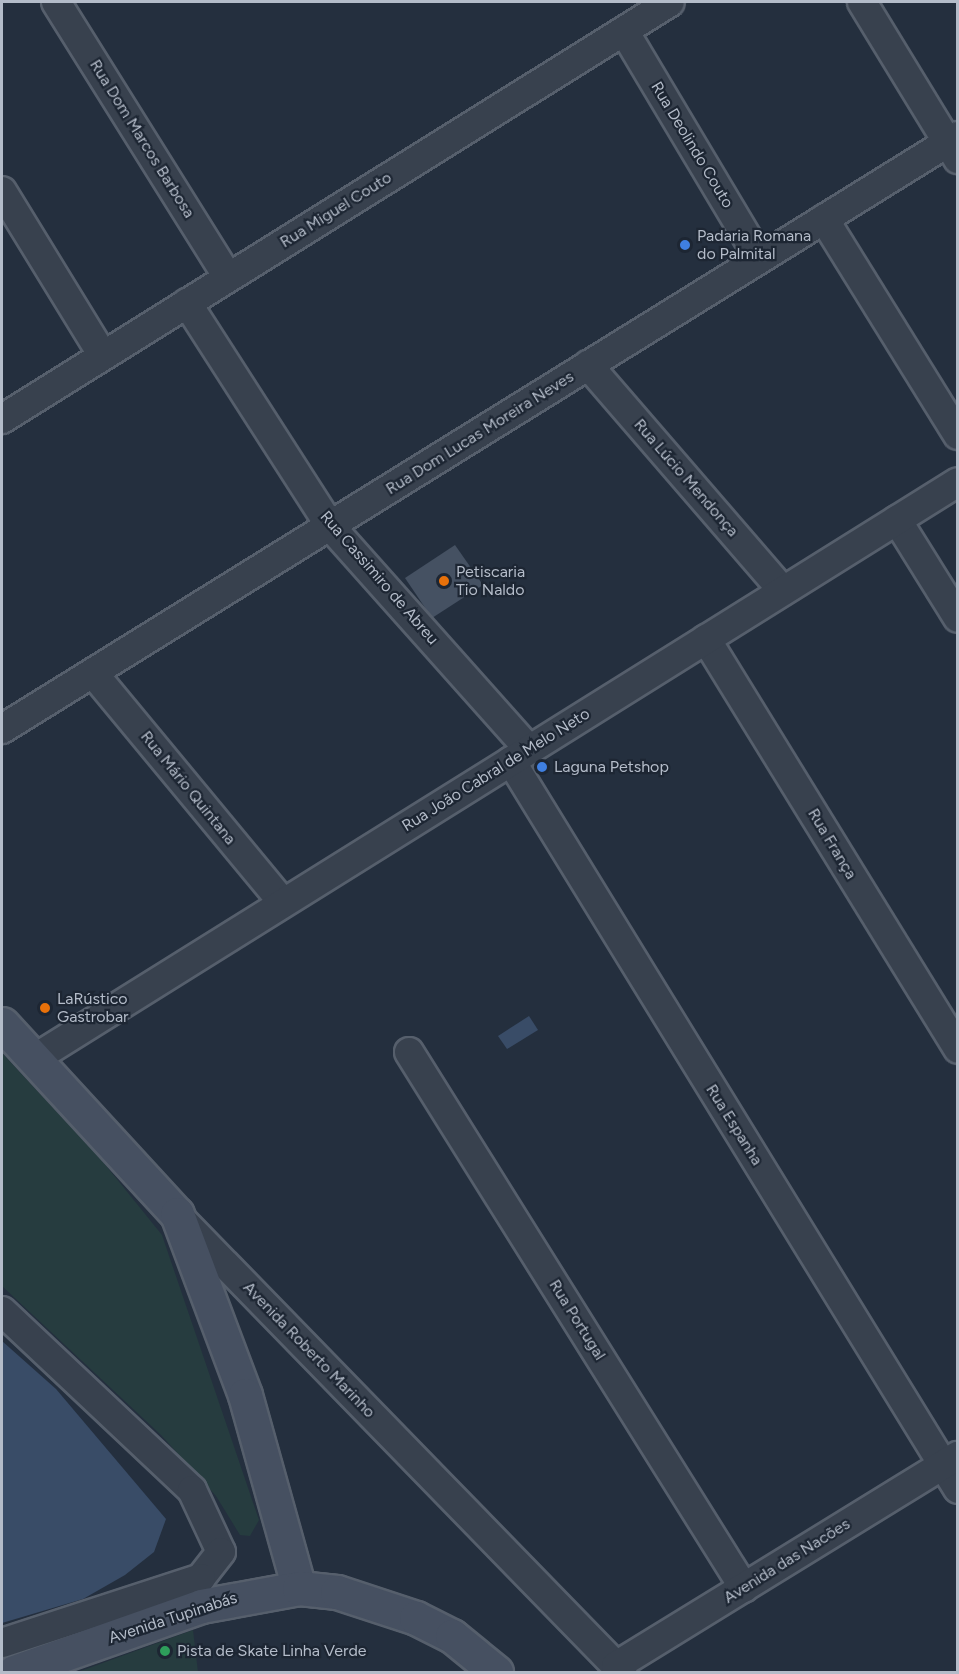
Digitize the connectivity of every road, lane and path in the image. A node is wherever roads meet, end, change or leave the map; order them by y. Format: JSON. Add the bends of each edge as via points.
{"nodes":[{"id":1,"x":56,"y":2,"type":"edge"},
{"id":2,"x":670,"y":2,"type":"edge"},
{"id":3,"x":862,"y":2,"type":"edge"},
{"id":4,"x":624,"y":31,"type":"junction"},
{"id":5,"x":954,"y":146,"type":"edge"},
{"id":6,"x":2,"y":191,"type":"edge"},
{"id":7,"x":824,"y":219,"type":"junction"},
{"id":8,"x":760,"y":260,"type":"junction"},
{"id":9,"x":228,"y":278,"type":"junction"},
{"id":10,"x":187,"y":303,"type":"junction"},
{"id":11,"x":103,"y":356,"type":"junction"},
{"id":12,"x":588,"y":365,"type":"junction"},
{"id":13,"x":2,"y":419,"type":"edge"},
{"id":14,"x":957,"y":435,"type":"edge"},
{"id":15,"x":957,"y":482,"type":"edge"},
{"id":16,"x":897,"y":520,"type":"junction"},
{"id":17,"x":330,"y":526,"type":"junction"},
{"id":18,"x":783,"y":591,"type":"junction"},
{"id":19,"x":957,"y":618,"type":"edge"},
{"id":20,"x":706,"y":639,"type":"junction"},
{"id":21,"x":93,"y":673,"type":"junction"},
{"id":22,"x":2,"y":729,"type":"edge"},
{"id":23,"x":520,"y":755,"type":"junction"},
{"id":24,"x":283,"y":903,"type":"junction"},
{"id":25,"x":2,"y":1024,"type":"edge"},
{"id":26,"x":957,"y":1049,"type":"edge"},
{"id":27,"x":409,"y":1052,"type":"dead end"},
{"id":28,"x":34,"y":1059,"type":"junction"},
{"id":29,"x":177,"y":1214,"type":"junction"},
{"id":30,"x":2,"y":1311,"type":"edge"},
{"id":31,"x":953,"y":1470,"type":"edge"},
{"id":32,"x":299,"y":1588,"type":"junction"},
{"id":33,"x":744,"y":1588,"type":"junction"},
{"id":34,"x":2,"y":1643,"type":"edge"},
{"id":35,"x":619,"y":1669,"type":"edge"},
{"id":36,"x":14,"y":1672,"type":"edge"},
{"id":37,"x":496,"y":1672,"type":"edge"}],
"edges":[{"from":1,"to":9,"type":"street","name":"Rua Dom Marcos Barbosa"},
{"from":2,"to":4,"type":"street","name":"Rua Miguel Couto"},
{"from":3,"to":5,"type":"street"},
{"from":4,"to":8,"type":"street","name":"Rua Deolindo Couto"},
{"from":4,"to":9,"type":"street","name":"Rua Miguel Couto"},
{"from":5,"to":7,"type":"street","name":"Rua Dom Lucas Moreira Neves"},
{"from":6,"to":11,"type":"street"},
{"from":7,"to":8,"type":"street","name":"Rua Dom Lucas Moreira Neves"},
{"from":7,"to":14,"type":"street"},
{"from":8,"to":12,"type":"street","name":"Rua Dom Lucas Moreira Neves"},
{"from":9,"to":10,"type":"street","name":"Rua Miguel Couto"},
{"from":10,"to":11,"type":"street","name":"Rua Miguel Couto"},
{"from":10,"to":17,"type":"street","name":"Rua Cassimiro de Abreu"},
{"from":11,"to":13,"type":"street","name":"Rua Miguel Couto"},
{"from":12,"to":17,"type":"street","name":"Rua Dom Lucas Moreira Neves"},
{"from":12,"to":18,"type":"street","name":"Rua Lúcio Mendonça"},
{"from":15,"to":16,"type":"street","name":"Rua João Cabral de Melo Neto"},
{"from":16,"to":18,"type":"street","name":"Rua João Cabral de Melo Neto"},
{"from":16,"to":19,"type":"street"},
{"from":17,"to":21,"type":"street","name":"Rua Dom Lucas Moreira Neves"},
{"from":17,"to":23,"type":"street","name":"Rua Cassimiro de Abreu"},
{"from":18,"to":20,"type":"street","name":"Rua João Cabral de Melo Neto"},
{"from":20,"to":23,"type":"street","name":"Rua João Cabral de Melo Neto"},
{"from":20,"to":26,"type":"street","name":"Rua França"},
{"from":21,"to":22,"type":"street","name":"Rua Dom Lucas Moreira Neves"},
{"from":21,"to":24,"type":"street","name":"Rua Mário Quintana"},
{"from":23,"to":24,"type":"street","name":"Rua João Cabral de Melo Neto"},
{"from":23,"to":31,"type":"street","name":"Rua Espanha"},
{"from":24,"to":28,"type":"street","name":"Rua João Cabral de Melo Neto"},
{"from":25,"to":28,"type":"main road","name":"Avenida Roberto Marinho"},
{"from":27,"to":33,"type":"street","name":"Rua Portugal"},
{"from":28,"to":29,"type":"main road","name":"Avenida Roberto Marinho"},
{"from":29,"to":32,"type":"main road","via":[[245,1395]]},
{"from":29,"to":35,"type":"street","name":"Avenida Roberto Marinho"},
{"from":30,"to":34,"type":"street","via":[[192,1490],[221,1552],[201,1578]]},
{"from":31,"to":33,"type":"street","name":"Avenida das Nacões"},
{"from":32,"to":36,"type":"main road","name":"Avenida Tupinabás","via":[[201,1606]]},
{"from":32,"to":37,"type":"main road","name":"Avenida Tupinabás","via":[[337,1592],[416,1618],[452,1636]]},
{"from":33,"to":35,"type":"street","name":"Avenida das Nacões"}]}
